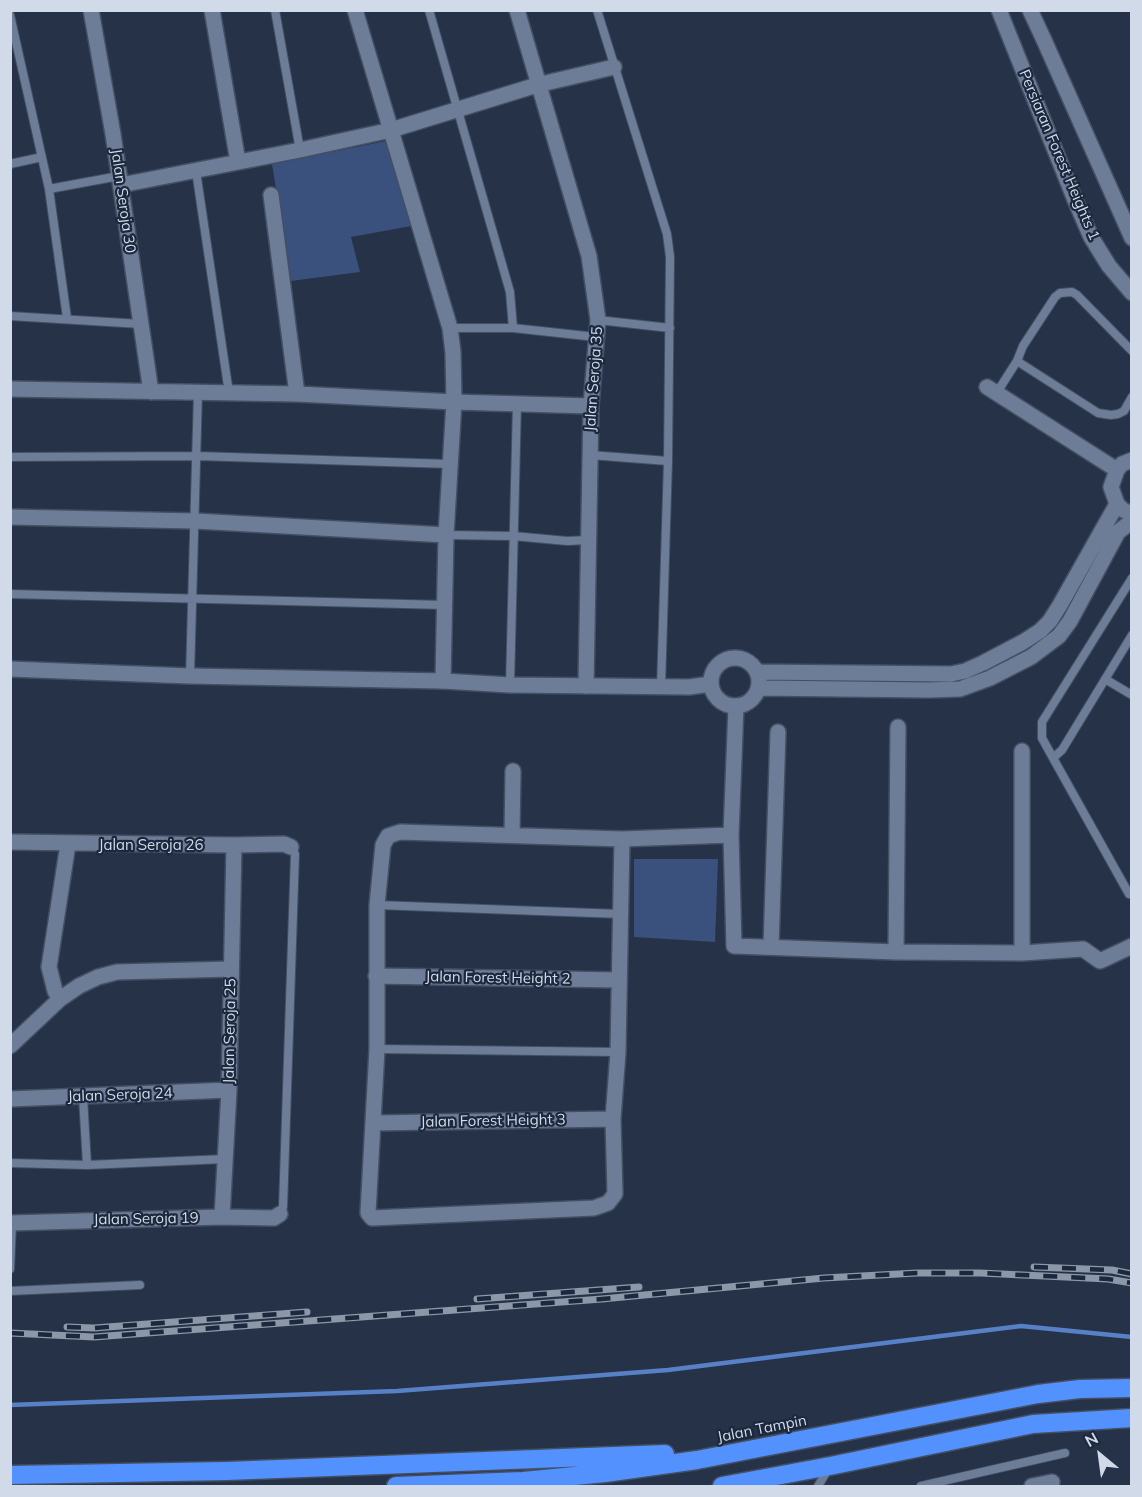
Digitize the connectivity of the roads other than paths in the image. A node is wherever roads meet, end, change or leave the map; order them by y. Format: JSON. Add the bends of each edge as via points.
{"nodes":[{"id":1,"x":91,"y":10,"type":"edge"},
{"id":2,"x":212,"y":10,"type":"edge"},
{"id":3,"x":275,"y":10,"type":"edge"},
{"id":4,"x":356,"y":10,"type":"edge"},
{"id":5,"x":429,"y":10,"type":"edge"},
{"id":6,"x":517,"y":10,"type":"edge"},
{"id":7,"x":597,"y":10,"type":"edge"},
{"id":8,"x":999,"y":10,"type":"edge"},
{"id":9,"x":1029,"y":10,"type":"edge"},
{"id":10,"x":10,"y":15,"type":"edge"},
{"id":11,"x":614,"y":67,"type":"junction"},
{"id":12,"x":537,"y":85,"type":"junction"},
{"id":13,"x":457,"y":109,"type":"junction"},
{"id":14,"x":391,"y":129,"type":"junction"},
{"id":15,"x":300,"y":150,"type":"junction"},
{"id":16,"x":42,"y":157,"type":"junction"},
{"id":17,"x":238,"y":162,"type":"junction"},
{"id":18,"x":10,"y":164,"type":"edge"},
{"id":19,"x":196,"y":171,"type":"junction"},
{"id":20,"x":120,"y":181,"type":"junction"},
{"id":21,"x":48,"y":189,"type":"junction"},
{"id":22,"x":271,"y":195,"type":"dead end"},
{"id":23,"x":1131,"y":238,"type":"edge"},
{"id":24,"x":1131,"y":293,"type":"edge"},
{"id":25,"x":10,"y":316,"type":"edge"},
{"id":26,"x":67,"y":318,"type":"junction"},
{"id":27,"x":598,"y":320,"type":"junction"},
{"id":28,"x":141,"y":324,"type":"junction"},
{"id":29,"x":450,"y":328,"type":"junction"},
{"id":30,"x":513,"y":328,"type":"junction"},
{"id":31,"x":670,"y":328,"type":"junction"},
{"id":32,"x":596,"y":337,"type":"junction"},
{"id":33,"x":1131,"y":351,"type":"edge"},
{"id":34,"x":1017,"y":361,"type":"junction"},
{"id":35,"x":10,"y":389,"type":"edge"},
{"id":36,"x":992,"y":390,"type":"joint"},
{"id":37,"x":151,"y":392,"type":"junction"},
{"id":38,"x":198,"y":392,"type":"junction"},
{"id":39,"x":229,"y":393,"type":"junction"},
{"id":40,"x":297,"y":394,"type":"junction"},
{"id":41,"x":1131,"y":397,"type":"edge"},
{"id":42,"x":454,"y":402,"type":"junction"},
{"id":43,"x":517,"y":404,"type":"junction"},
{"id":44,"x":591,"y":406,"type":"junction"},
{"id":45,"x":196,"y":456,"type":"junction"},
{"id":46,"x":590,"y":456,"type":"junction"},
{"id":47,"x":10,"y":457,"type":"edge"},
{"id":48,"x":1131,"y":460,"type":"edge"},
{"id":49,"x":668,"y":461,"type":"junction"},
{"id":50,"x":450,"y":464,"type":"junction"},
{"id":51,"x":1117,"y":470,"type":"junction"},
{"id":52,"x":1117,"y":504,"type":"junction"},
{"id":53,"x":1131,"y":514,"type":"edge"},
{"id":54,"x":10,"y":517,"type":"edge"},
{"id":55,"x":195,"y":521,"type":"junction"},
{"id":56,"x":1131,"y":521,"type":"edge"},
{"id":57,"x":446,"y":535,"type":"junction"},
{"id":58,"x":513,"y":536,"type":"junction"},
{"id":59,"x":588,"y":540,"type":"junction"},
{"id":60,"x":1131,"y":578,"type":"edge"},
{"id":61,"x":10,"y":594,"type":"edge"},
{"id":62,"x":193,"y":598,"type":"junction"},
{"id":63,"x":444,"y":605,"type":"junction"},
{"id":64,"x":1131,"y":635,"type":"edge"},
{"id":65,"x":10,"y":669,"type":"edge"},
{"id":66,"x":757,"y":672,"type":"junction"},
{"id":67,"x":190,"y":676,"type":"junction"},
{"id":68,"x":1105,"y":679,"type":"junction"},
{"id":69,"x":443,"y":681,"type":"junction"},
{"id":70,"x":711,"y":684,"type":"junction"},
{"id":71,"x":510,"y":685,"type":"junction"},
{"id":72,"x":585,"y":686,"type":"junction"},
{"id":73,"x":661,"y":687,"type":"junction"},
{"id":74,"x":759,"y":688,"type":"junction"},
{"id":75,"x":1131,"y":695,"type":"edge"},
{"id":76,"x":736,"y":706,"type":"junction"},
{"id":77,"x":898,"y":727,"type":"dead end"},
{"id":78,"x":778,"y":732,"type":"dead end"},
{"id":79,"x":1022,"y":751,"type":"dead end"},
{"id":80,"x":1053,"y":758,"type":"junction"},
{"id":81,"x":513,"y":771,"type":"dead end"},
{"id":82,"x":512,"y":835,"type":"junction"},
{"id":83,"x":731,"y":835,"type":"junction"},
{"id":84,"x":622,"y":839,"type":"junction"},
{"id":85,"x":10,"y":842,"type":"edge"},
{"id":86,"x":68,"y":844,"type":"junction"},
{"id":87,"x":234,"y":845,"type":"junction"},
{"id":88,"x":291,"y":847,"type":"joint"},
{"id":89,"x":1131,"y":895,"type":"edge"},
{"id":90,"x":377,"y":905,"type":"junction"},
{"id":91,"x":621,"y":914,"type":"junction"},
{"id":92,"x":1131,"y":945,"type":"edge"},
{"id":93,"x":771,"y":947,"type":"junction"},
{"id":94,"x":896,"y":952,"type":"junction"},
{"id":95,"x":1022,"y":953,"type":"junction"},
{"id":96,"x":231,"y":969,"type":"junction"},
{"id":97,"x":376,"y":975,"type":"junction"},
{"id":98,"x":619,"y":981,"type":"junction"},
{"id":99,"x":60,"y":999,"type":"junction"},
{"id":100,"x":10,"y":1046,"type":"edge"},
{"id":101,"x":377,"y":1049,"type":"junction"},
{"id":102,"x":618,"y":1052,"type":"junction"},
{"id":103,"x":229,"y":1090,"type":"junction"},
{"id":104,"x":83,"y":1097,"type":"junction"},
{"id":105,"x":10,"y":1099,"type":"edge"},
{"id":106,"x":614,"y":1119,"type":"junction"},
{"id":107,"x":373,"y":1123,"type":"junction"},
{"id":108,"x":227,"y":1158,"type":"junction"},
{"id":109,"x":10,"y":1163,"type":"edge"},
{"id":110,"x":87,"y":1165,"type":"junction"},
{"id":111,"x":280,"y":1214,"type":"joint"},
{"id":112,"x":222,"y":1217,"type":"junction"},
{"id":113,"x":11,"y":1223,"type":"edge"},
{"id":114,"x":10,"y":1269,"type":"edge"},
{"id":115,"x":140,"y":1285,"type":"dead end"},
{"id":116,"x":10,"y":1291,"type":"edge"},
{"id":117,"x":1131,"y":1388,"type":"edge"},
{"id":118,"x":1131,"y":1418,"type":"edge"},
{"id":119,"x":1065,"y":1453,"type":"dead end"},
{"id":120,"x":697,"y":1460,"type":"junction"},
{"id":121,"x":830,"y":1466,"type":"junction"},
{"id":122,"x":10,"y":1475,"type":"edge"},
{"id":123,"x":1052,"y":1482,"type":"dead end"},
{"id":124,"x":396,"y":1486,"type":"edge"},
{"id":125,"x":722,"y":1486,"type":"edge"},
{"id":126,"x":818,"y":1486,"type":"edge"},
{"id":127,"x":921,"y":1486,"type":"edge"},
{"id":128,"x":1032,"y":1486,"type":"edge"}],
"edges":[{"from":1,"to":20,"type":"street","name":"Jalan Seroja 30"},
{"from":2,"to":17,"type":"street"},
{"from":3,"to":15,"type":"lane"},
{"from":4,"to":14,"type":"street"},
{"from":5,"to":13,"type":"lane"},
{"from":6,"to":12,"type":"street","name":"Jalan Seroja 35"},
{"from":7,"to":11,"type":"lane"},
{"from":8,"to":24,"type":"street","name":"Persiaran Forest Heights 1","via":[[1092,237],[1109,267]]},
{"from":9,"to":23,"type":"street"},
{"from":10,"to":16,"type":"lane"},
{"from":11,"to":12,"type":"street"},
{"from":11,"to":31,"type":"lane","via":[[667,234]]},
{"from":12,"to":13,"type":"street"},
{"from":12,"to":27,"type":"street","name":"Jalan Seroja 35","via":[[589,256]]},
{"from":13,"to":14,"type":"street"},
{"from":13,"to":30,"type":"lane","via":[[510,292]]},
{"from":14,"to":15,"type":"street"},
{"from":14,"to":29,"type":"street"},
{"from":15,"to":17,"type":"street"},
{"from":16,"to":18,"type":"lane"},
{"from":16,"to":21,"type":"lane"},
{"from":17,"to":19,"type":"street"},
{"from":19,"to":20,"type":"street"},
{"from":19,"to":39,"type":"lane"},
{"from":20,"to":21,"type":"lane"},
{"from":20,"to":28,"type":"street","name":"Jalan Seroja 30"},
{"from":21,"to":26,"type":"lane"},
{"from":22,"to":40,"type":"street"},
{"from":25,"to":26,"type":"lane"},
{"from":26,"to":28,"type":"lane"},
{"from":27,"to":31,"type":"lane"},
{"from":27,"to":32,"type":"street","name":"Jalan Seroja 35"},
{"from":28,"to":37,"type":"street","name":"Jalan Seroja 30"},
{"from":29,"to":30,"type":"lane"},
{"from":29,"to":42,"type":"street"},
{"from":30,"to":32,"type":"lane"},
{"from":31,"to":49,"type":"lane"},
{"from":32,"to":44,"type":"street","name":"Jalan Seroja 35"},
{"from":33,"to":34,"type":"lane","via":[[1077,295],[1066,292],[1055,297]]},
{"from":34,"to":36,"type":"lane"},
{"from":34,"to":41,"type":"lane","via":[[1098,413],[1118,414]]},
{"from":35,"to":37,"type":"street"},
{"from":36,"to":51,"type":"street"},
{"from":37,"to":38,"type":"street"},
{"from":38,"to":39,"type":"street"},
{"from":38,"to":45,"type":"lane"},
{"from":39,"to":40,"type":"street"},
{"from":40,"to":42,"type":"street"},
{"from":42,"to":43,"type":"street"},
{"from":42,"to":50,"type":"street"},
{"from":43,"to":44,"type":"street"},
{"from":43,"to":58,"type":"lane"},
{"from":44,"to":46,"type":"street","name":"Jalan Seroja 35"},
{"from":45,"to":47,"type":"lane"},
{"from":45,"to":50,"type":"lane"},
{"from":45,"to":55,"type":"lane"},
{"from":46,"to":49,"type":"lane"},
{"from":46,"to":59,"type":"street","name":"Jalan Seroja 35"},
{"from":48,"to":51,"type":"street"},
{"from":49,"to":73,"type":"lane"},
{"from":50,"to":57,"type":"street"},
{"from":51,"to":52,"type":"street","via":[[1111,487]]},
{"from":52,"to":53,"type":"street"},
{"from":52,"to":66,"type":"street","via":[[1050,621],[1023,642],[983,663],[951,674]]},
{"from":54,"to":55,"type":"street"},
{"from":55,"to":57,"type":"street"},
{"from":55,"to":62,"type":"lane"},
{"from":56,"to":74,"type":"street","via":[[1118,532],[1059,636],[983,682],[960,689],[928,690]]},
{"from":57,"to":58,"type":"lane"},
{"from":57,"to":63,"type":"street"},
{"from":58,"to":59,"type":"lane"},
{"from":58,"to":71,"type":"lane"},
{"from":59,"to":72,"type":"street","name":"Jalan Seroja 35"},
{"from":60,"to":80,"type":"lane","via":[[1042,722],[1042,738]]},
{"from":61,"to":62,"type":"lane"},
{"from":62,"to":63,"type":"lane"},
{"from":62,"to":67,"type":"lane"},
{"from":63,"to":69,"type":"street"},
{"from":64,"to":68,"type":"lane"},
{"from":65,"to":67,"type":"street"},
{"from":66,"to":70,"type":"street","via":[[740,658],[725,660],[714,669]]},
{"from":66,"to":74,"type":"street"},
{"from":67,"to":69,"type":"street"},
{"from":68,"to":75,"type":"lane"},
{"from":68,"to":80,"type":"lane","via":[[1062,750]]},
{"from":69,"to":71,"type":"street"},
{"from":70,"to":73,"type":"street"},
{"from":70,"to":76,"type":"street","via":[[716,698]]},
{"from":71,"to":72,"type":"street"},
{"from":72,"to":73,"type":"street"},
{"from":74,"to":76,"type":"street","via":[[751,700]]},
{"from":76,"to":83,"type":"street"},
{"from":77,"to":94,"type":"street"},
{"from":78,"to":93,"type":"street"},
{"from":79,"to":95,"type":"street"},
{"from":80,"to":89,"type":"lane"},
{"from":81,"to":82,"type":"street"},
{"from":82,"to":84,"type":"street"},
{"from":82,"to":90,"type":"street","via":[[400,832],[388,836],[383,845]]},
{"from":83,"to":84,"type":"street"},
{"from":83,"to":93,"type":"street","via":[[734,946]]},
{"from":84,"to":91,"type":"street"},
{"from":85,"to":86,"type":"street","name":"Jalan Seroja 26"},
{"from":86,"to":87,"type":"street","name":"Jalan Seroja 26"},
{"from":86,"to":99,"type":"street","via":[[49,967]]},
{"from":87,"to":88,"type":"street","name":"Jalan Seroja 26"},
{"from":87,"to":96,"type":"street","name":"Jalan Seroja 25"},
{"from":88,"to":111,"type":"lane","via":[[295,854]]},
{"from":90,"to":91,"type":"lane"},
{"from":90,"to":97,"type":"street"},
{"from":91,"to":98,"type":"street"},
{"from":92,"to":95,"type":"street","via":[[1101,961],[1083,950]]},
{"from":93,"to":94,"type":"street"},
{"from":94,"to":95,"type":"street"},
{"from":96,"to":99,"type":"street","via":[[117,972],[98,977]]},
{"from":96,"to":103,"type":"street","name":"Jalan Seroja 25"},
{"from":97,"to":98,"type":"street","name":"Jalan Forest Height 2"},
{"from":97,"to":101,"type":"street"},
{"from":98,"to":102,"type":"street"},
{"from":99,"to":100,"type":"street"},
{"from":101,"to":102,"type":"lane"},
{"from":101,"to":107,"type":"street"},
{"from":102,"to":106,"type":"street"},
{"from":103,"to":104,"type":"street","name":"Jalan Seroja 24"},
{"from":103,"to":108,"type":"street","name":"Jalan Seroja 25"},
{"from":104,"to":105,"type":"street","name":"Jalan Seroja 24"},
{"from":104,"to":110,"type":"lane"},
{"from":106,"to":107,"type":"street","name":"Jalan Forest Height 3"},
{"from":106,"to":107,"type":"street","via":[[615,1194],[601,1207],[375,1219],[368,1212]]},
{"from":108,"to":110,"type":"lane"},
{"from":108,"to":112,"type":"street","name":"Jalan Seroja 25"},
{"from":109,"to":110,"type":"lane"},
{"from":111,"to":112,"type":"street","name":"Jalan Seroja 19","via":[[274,1218]]},
{"from":112,"to":113,"type":"street","name":"Jalan Seroja 19"},
{"from":113,"to":114,"type":"lane"},
{"from":115,"to":116,"type":"lane"},
{"from":117,"to":120,"type":"highway","name":"Jalan Tampin","via":[[1038,1394]]},
{"from":118,"to":121,"type":"highway","via":[[1033,1424]]},
{"from":119,"to":127,"type":"lane"},
{"from":120,"to":122,"type":"highway","via":[[679,1454]]},
{"from":120,"to":124,"type":"highway","name":"Jalan Tampin","via":[[523,1481]]},
{"from":121,"to":125,"type":"highway"},
{"from":121,"to":126,"type":"lane"},
{"from":123,"to":128,"type":"street"}]}
